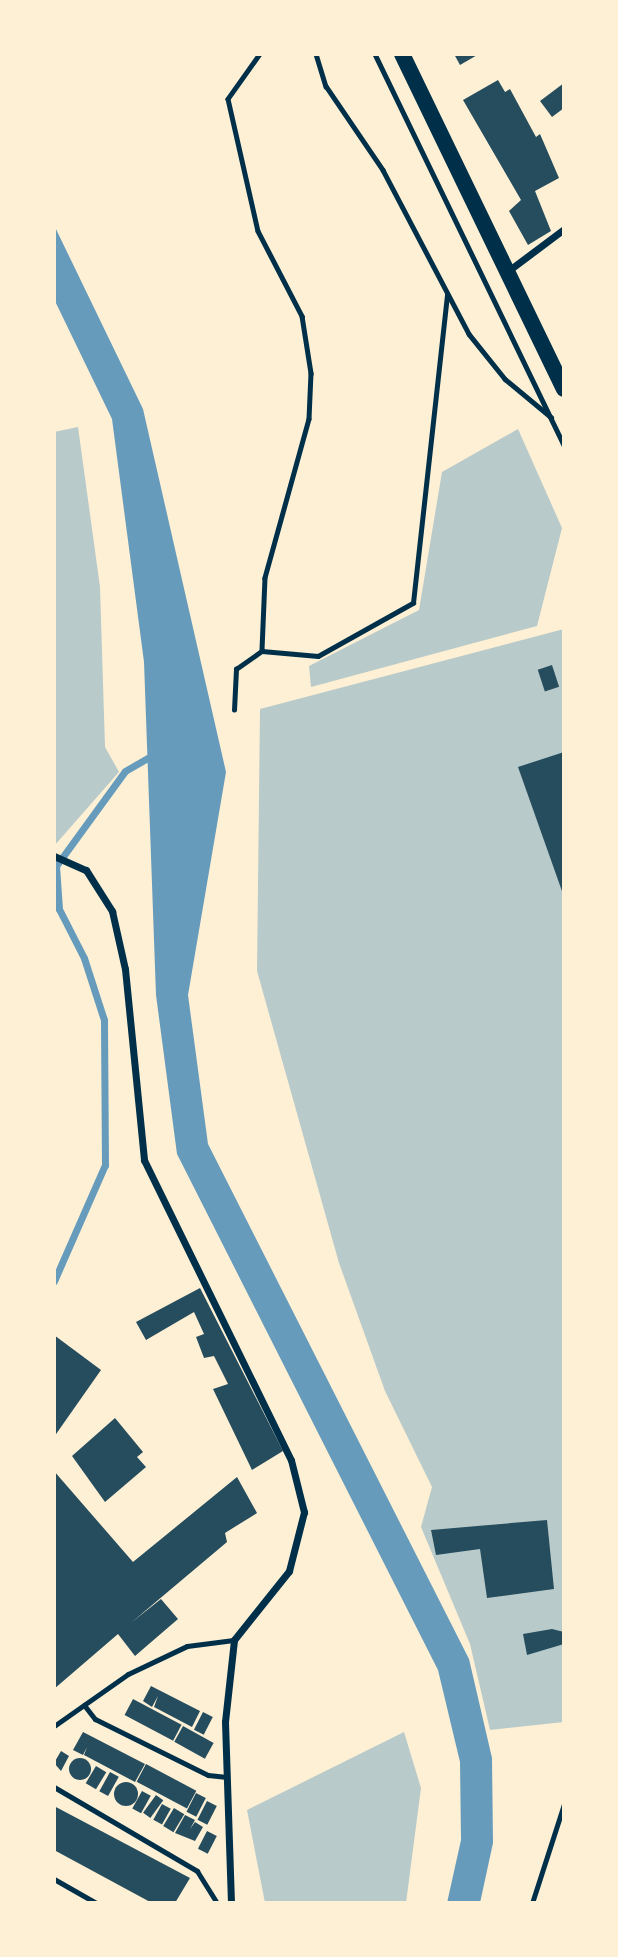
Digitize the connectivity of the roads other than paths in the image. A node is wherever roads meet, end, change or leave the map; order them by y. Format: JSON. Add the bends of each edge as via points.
{"nodes":[{"id":1,"x":402,"y":54,"type":"edge"},
{"id":2,"x":564,"y":229,"type":"edge"},
{"id":3,"x":508,"y":271,"type":"junction"},
{"id":4,"x":564,"y":389,"type":"edge"},
{"id":5,"x":54,"y":856,"type":"edge"},
{"id":6,"x":234,"y":1640,"type":"junction"},
{"id":7,"x":84,"y":1705,"type":"junction"},
{"id":8,"x":54,"y":1727,"type":"edge"},
{"id":9,"x":227,"y":1777,"type":"junction"},
{"id":10,"x":54,"y":1787,"type":"edge"},
{"id":11,"x":564,"y":1804,"type":"edge"},
{"id":12,"x":54,"y":1879,"type":"edge"},
{"id":13,"x":96,"y":1903,"type":"edge"},
{"id":14,"x":217,"y":1903,"type":"edge"},
{"id":15,"x":231,"y":1903,"type":"edge"},
{"id":16,"x":532,"y":1903,"type":"edge"}],
"edges":[{"from":1,"to":3,"type":"main road"},
{"from":2,"to":3,"type":"street"},
{"from":3,"to":4,"type":"main road"},
{"from":5,"to":6,"type":"street","via":[[73,863],[99,883],[112,911],[125,969],[144,1160],[291,1460],[304,1512],[289,1572]]},
{"from":6,"to":7,"type":"lane","via":[[187,1646],[128,1674]]},
{"from":6,"to":9,"type":"street"},
{"from":7,"to":8,"type":"lane"},
{"from":7,"to":9,"type":"lane","via":[[95,1718],[208,1775]]},
{"from":9,"to":15,"type":"street"},
{"from":10,"to":14,"type":"lane","via":[[197,1871]]},
{"from":11,"to":16,"type":"lane"},
{"from":12,"to":13,"type":"lane"}]}
